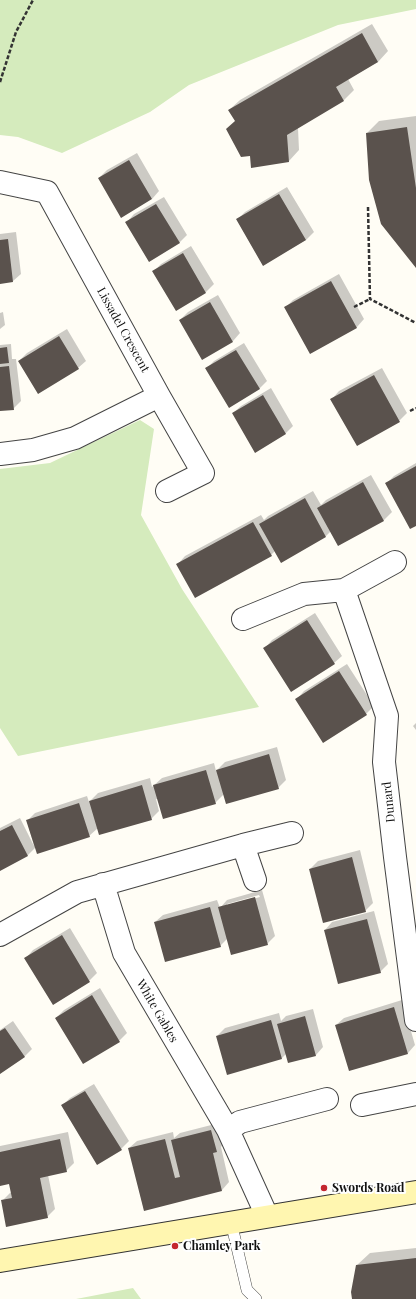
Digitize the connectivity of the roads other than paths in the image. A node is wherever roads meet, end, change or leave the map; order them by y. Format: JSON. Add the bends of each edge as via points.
{"nodes":[{"id":1,"x":0,"y":182,"type":"edge"},
{"id":2,"x":159,"y":396,"type":"junction"},
{"id":3,"x":0,"y":454,"type":"edge"},
{"id":4,"x":166,"y":491,"type":"dead end"},
{"id":5,"x":395,"y":562,"type":"dead end"},
{"id":6,"x":344,"y":590,"type":"junction"},
{"id":7,"x":243,"y":619,"type":"dead end"},
{"id":8,"x":292,"y":832,"type":"dead end"},
{"id":9,"x":243,"y":845,"type":"junction"},
{"id":10,"x":255,"y":880,"type":"dead end"},
{"id":11,"x":104,"y":884,"type":"junction"},
{"id":12,"x":0,"y":935,"type":"edge"},
{"id":13,"x":416,"y":1020,"type":"edge"},
{"id":14,"x":416,"y":1094,"type":"edge"},
{"id":15,"x":327,"y":1099,"type":"dead end"},
{"id":16,"x":362,"y":1105,"type":"dead end"},
{"id":17,"x":228,"y":1130,"type":"junction"},
{"id":18,"x":416,"y":1192,"type":"edge"},
{"id":19,"x":268,"y":1216,"type":"junction"},
{"id":20,"x":231,"y":1222,"type":"junction"},
{"id":21,"x":0,"y":1261,"type":"edge"},
{"id":22,"x":256,"y":1299,"type":"edge"}],
"edges":[{"from":1,"to":2,"type":"street","name":"Lissadel Crescent","via":[[47,192]]},
{"from":2,"to":3,"type":"street","via":[[75,438],[33,450]]},
{"from":2,"to":4,"type":"street","name":"Lissadel Crescent","via":[[203,473]]},
{"from":5,"to":6,"type":"street"},
{"from":6,"to":7,"type":"street","via":[[304,594]]},
{"from":6,"to":13,"type":"street","name":"Dunard","via":[[387,716],[384,762]]},
{"from":8,"to":9,"type":"street"},
{"from":9,"to":10,"type":"street"},
{"from":9,"to":11,"type":"street"},
{"from":11,"to":12,"type":"street","via":[[77,892]]},
{"from":11,"to":17,"type":"street","name":"White Gables","via":[[124,954]]},
{"from":14,"to":16,"type":"street"},
{"from":15,"to":17,"type":"street","via":[[240,1122]]},
{"from":17,"to":19,"type":"street","name":"White Gables"},
{"from":18,"to":19,"type":"main road"},
{"from":19,"to":20,"type":"main road"},
{"from":20,"to":21,"type":"main road"},
{"from":20,"to":22,"type":"lane","via":[[247,1290]]}]}
